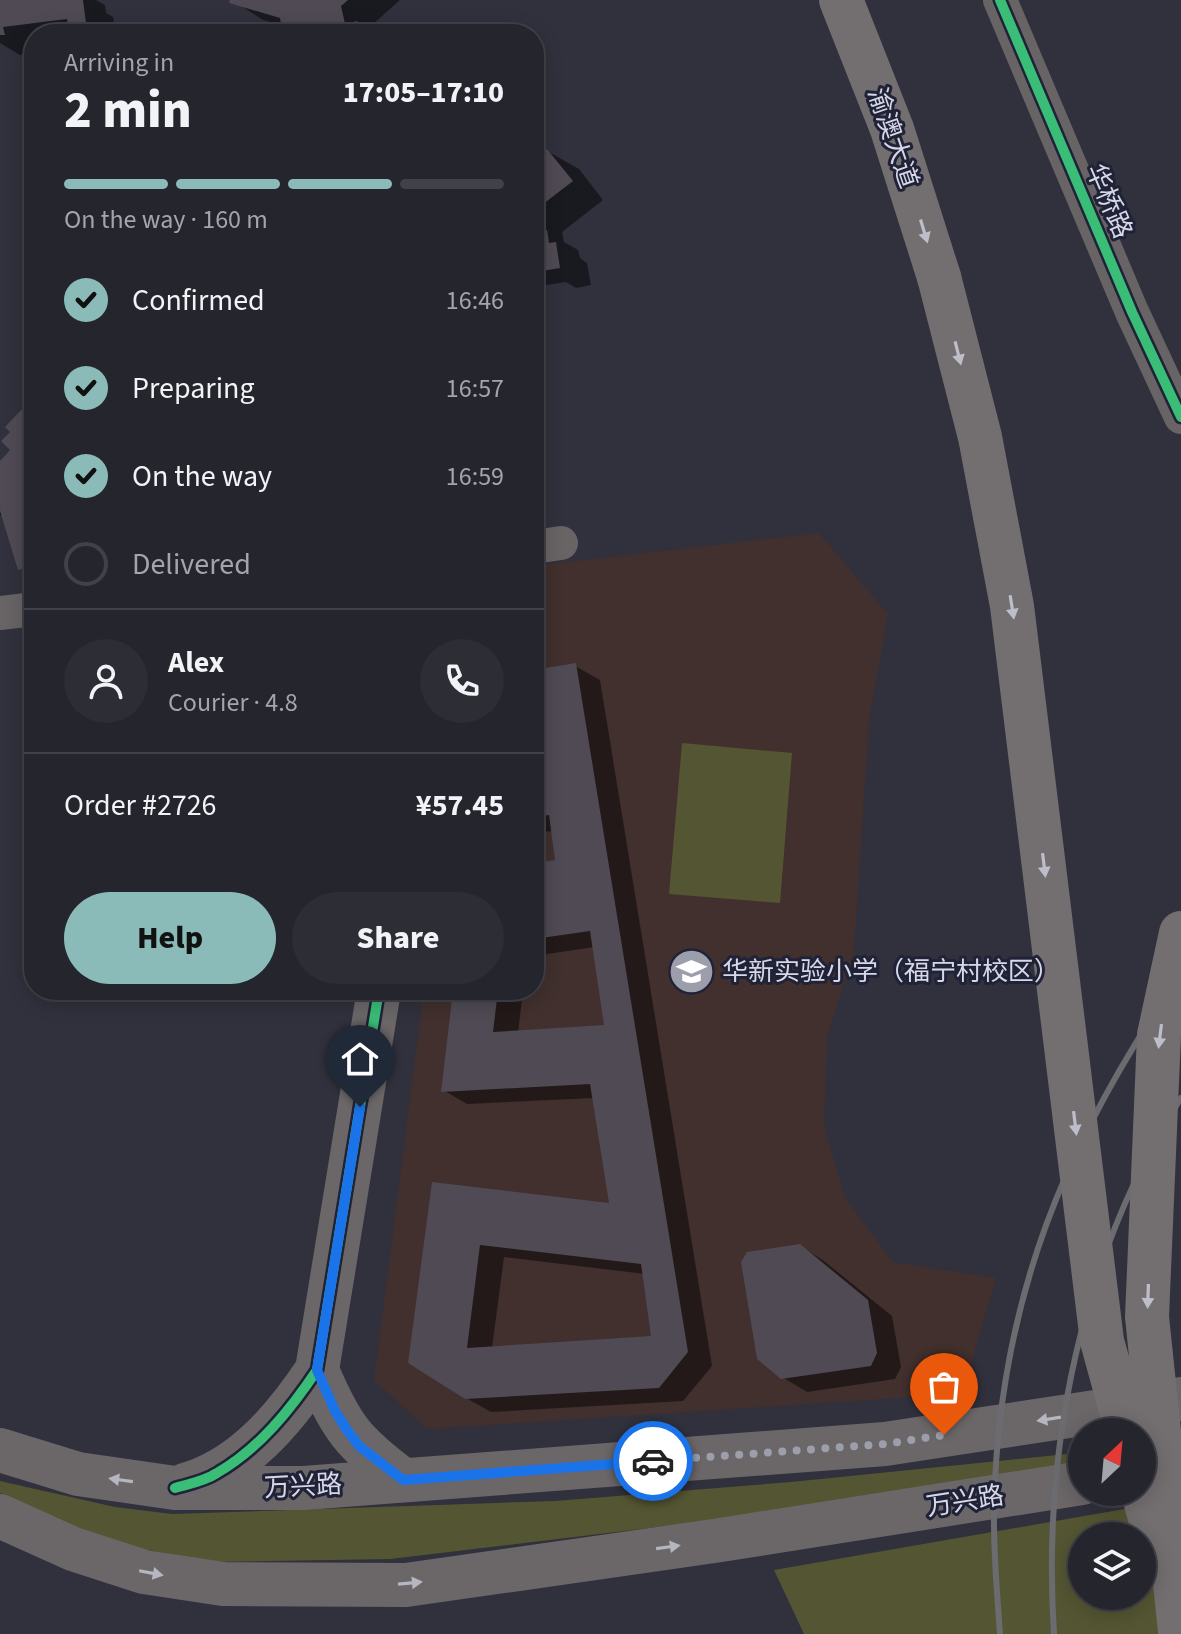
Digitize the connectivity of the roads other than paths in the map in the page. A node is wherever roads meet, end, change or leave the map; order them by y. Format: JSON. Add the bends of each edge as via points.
{"nodes":[{"id":1,"x":841,"y":0,"type":"edge"},
{"id":2,"x":1000,"y":0,"type":"edge"},
{"id":3,"x":1181,"y":417,"type":"edge"},
{"id":4,"x":24,"y":610,"type":"edge"},
{"id":5,"x":0,"y":613,"type":"edge"},
{"id":6,"x":1181,"y":933,"type":"edge"},
{"id":7,"x":377,"y":1000,"type":"edge"},
{"id":8,"x":317,"y":1370,"type":"junction"},
{"id":9,"x":1181,"y":1399,"type":"edge"},
{"id":10,"x":1123,"y":1418,"type":"edge"},
{"id":11,"x":0,"y":1450,"type":"edge"},
{"id":12,"x":1181,"y":1468,"type":"edge"},
{"id":13,"x":1156,"y":1472,"type":"edge"},
{"id":14,"x":403,"y":1480,"type":"junction"},
{"id":15,"x":1068,"y":1485,"type":"edge"},
{"id":16,"x":175,"y":1488,"type":"junction"},
{"id":17,"x":1147,"y":1506,"type":"edge"},
{"id":18,"x":0,"y":1516,"type":"edge"},
{"id":19,"x":1181,"y":1632,"type":"edge"}],
"edges":[{"from":1,"to":10,"type":"main road","name":"渝澳大道","one_way":true,"bridge":true,"via":[[892,129],[939,277],[980,437],[1012,606],[1102,1341]]},
{"from":2,"to":3,"type":"street","name":"华桥路"},
{"from":4,"to":5,"type":"street"},
{"from":6,"to":19,"type":"main road","one_way":true,"bridge":true,"via":[[1159,1035],[1147,1317]]},
{"from":7,"to":8,"type":"main road"},
{"from":8,"to":14,"type":"main road","via":[[335,1411],[359,1446]]},
{"from":8,"to":16,"type":"main road","via":[[290,1410],[255,1444],[217,1473]]},
{"from":9,"to":14,"type":"main road","name":"万兴路","one_way":true,"via":[[885,1444]]},
{"from":16,"to":11,"type":"main road","name":"万兴路","one_way":true,"via":[[78,1474]]},
{"from":12,"to":13,"type":"main road"},
{"from":14,"to":16,"type":"main road","name":"万兴路","via":[[304,1488]]},
{"from":18,"to":15,"type":"main road","name":"万兴路","one_way":true,"via":[[73,1549],[144,1572],[223,1584],[406,1585]]},
{"from":17,"to":19,"type":"main road","bridge":true}]}
